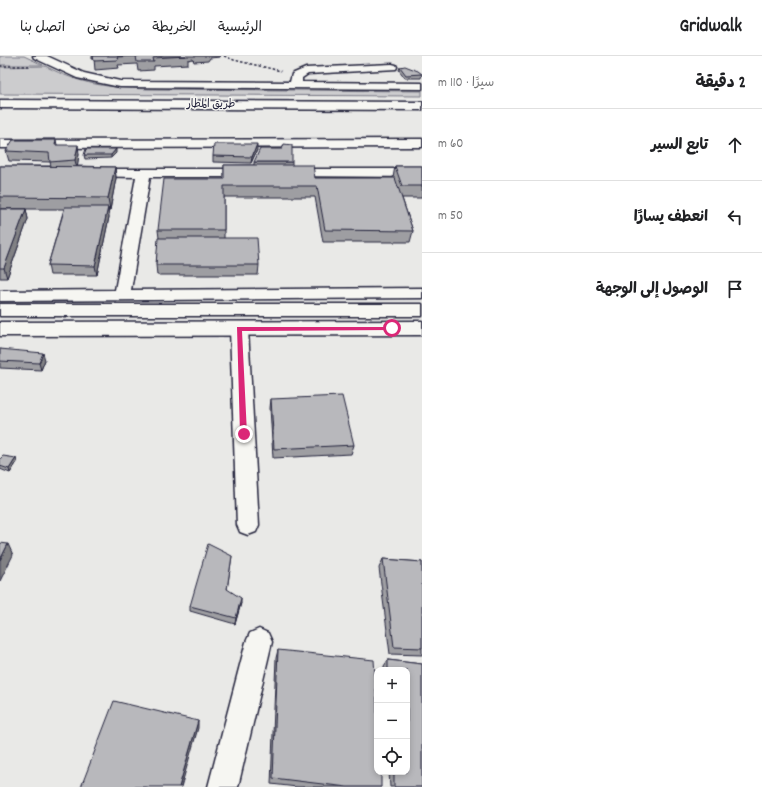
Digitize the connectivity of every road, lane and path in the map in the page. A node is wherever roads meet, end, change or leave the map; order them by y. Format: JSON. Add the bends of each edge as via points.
{"nodes":[{"id":1,"x":38,"y":56,"type":"edge"},
{"id":2,"x":224,"y":56,"type":"edge"},
{"id":3,"x":385,"y":56,"type":"edge"},
{"id":4,"x":356,"y":58,"type":"dead end"},
{"id":5,"x":392,"y":67,"type":"junction"},
{"id":6,"x":312,"y":71,"type":"junction"},
{"id":7,"x":296,"y":81,"type":"junction"},
{"id":8,"x":402,"y":86,"type":"junction"},
{"id":9,"x":422,"y":86,"type":"edge"},
{"id":10,"x":0,"y":104,"type":"edge"},
{"id":11,"x":422,"y":106,"type":"edge"},
{"id":12,"x":0,"y":115,"type":"edge"},
{"id":13,"x":422,"y":116,"type":"edge"},
{"id":14,"x":422,"y":143,"type":"edge"},
{"id":15,"x":0,"y":144,"type":"edge"},
{"id":16,"x":73,"y":172,"type":"edge"},
{"id":17,"x":144,"y":173,"type":"junction"},
{"id":18,"x":263,"y":173,"type":"edge"},
{"id":19,"x":279,"y":173,"type":"edge"},
{"id":20,"x":422,"y":173,"type":"edge"},
{"id":21,"x":422,"y":293,"type":"edge"},
{"id":22,"x":122,"y":295,"type":"junction"},
{"id":23,"x":0,"y":296,"type":"edge"},
{"id":24,"x":0,"y":310,"type":"edge"},
{"id":25,"x":422,"y":310,"type":"edge"},
{"id":26,"x":226,"y":323,"type":"junction"},
{"id":27,"x":422,"y":328,"type":"edge"},
{"id":28,"x":0,"y":329,"type":"edge"},
{"id":29,"x":248,"y":525,"type":"dead end"},
{"id":30,"x":259,"y":642,"type":"dead end"},
{"id":31,"x":223,"y":787,"type":"edge"}],
"edges":[{"from":1,"to":7,"type":"street","via":[[80,76],[120,84]]},
{"from":2,"to":7,"type":"path","via":[[228,60],[269,67]]},
{"from":3,"to":5,"type":"street"},
{"from":4,"to":6,"type":"street"},
{"from":5,"to":6,"type":"street"},
{"from":5,"to":8,"type":"street"},
{"from":6,"to":7,"type":"street","via":[[302,72]]},
{"from":7,"to":8,"type":"street"},
{"from":8,"to":9,"type":"street"},
{"from":10,"to":11,"type":"main road","name":"طريق المطار"},
{"from":12,"to":13,"type":"main road","name":"طريق المطار"},
{"from":14,"to":15,"type":"street"},
{"from":16,"to":17,"type":"street"},
{"from":17,"to":18,"type":"street"},
{"from":17,"to":22,"type":"street"},
{"from":19,"to":20,"type":"street"},
{"from":21,"to":22,"type":"street"},
{"from":22,"to":23,"type":"street"},
{"from":24,"to":26,"type":"main road"},
{"from":25,"to":26,"type":"main road"},
{"from":26,"to":27,"type":"main road"},
{"from":26,"to":28,"type":"main road"},
{"from":26,"to":29,"type":"street"},
{"from":30,"to":31,"type":"street"}]}
